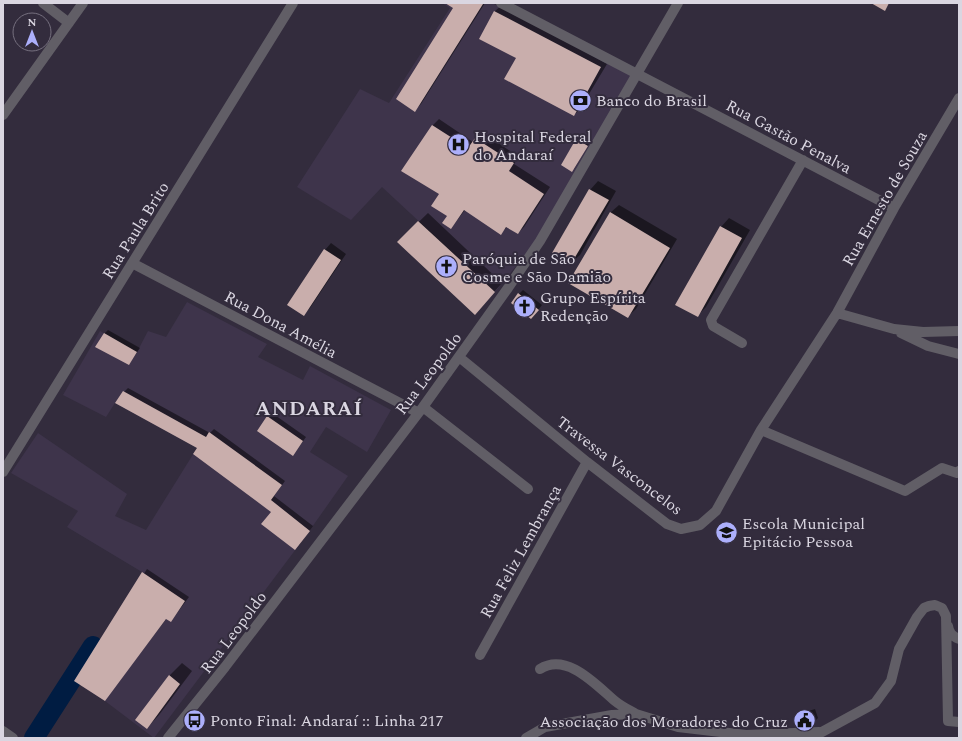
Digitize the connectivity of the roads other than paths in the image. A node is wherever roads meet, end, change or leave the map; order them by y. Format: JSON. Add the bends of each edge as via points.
{"nodes":[{"id":1,"x":43,"y":3,"type":"edge"},
{"id":2,"x":82,"y":3,"type":"edge"},
{"id":3,"x":293,"y":3,"type":"edge"},
{"id":4,"x":501,"y":3,"type":"edge"},
{"id":5,"x":678,"y":3,"type":"edge"},
{"id":6,"x":69,"y":23,"type":"junction"},
{"id":7,"x":636,"y":73,"type":"junction"},
{"id":8,"x":959,"y":98,"type":"edge"},
{"id":9,"x":3,"y":115,"type":"edge"},
{"id":10,"x":803,"y":160,"type":"junction"},
{"id":11,"x":894,"y":208,"type":"junction"},
{"id":12,"x":132,"y":263,"type":"junction"},
{"id":13,"x":837,"y":313,"type":"junction"},
{"id":14,"x":894,"y":329,"type":"junction"},
{"id":15,"x":959,"y":331,"type":"edge"},
{"id":16,"x":742,"y":343,"type":"dead end"},
{"id":17,"x":959,"y":354,"type":"edge"},
{"id":18,"x":459,"y":357,"type":"junction"},
{"id":19,"x":420,"y":409,"type":"junction"},
{"id":20,"x":761,"y":430,"type":"junction"},
{"id":21,"x":587,"y":462,"type":"junction"},
{"id":22,"x":3,"y":471,"type":"edge"},
{"id":23,"x":959,"y":471,"type":"edge"},
{"id":24,"x":528,"y":489,"type":"dead end"},
{"id":25,"x":944,"y":612,"type":"junction"},
{"id":26,"x":959,"y":639,"type":"edge"},
{"id":27,"x":480,"y":655,"type":"dead end"},
{"id":28,"x":540,"y":669,"type":"dead end"},
{"id":29,"x":636,"y":714,"type":"junction"},
{"id":30,"x":959,"y":722,"type":"edge"},
{"id":31,"x":3,"y":731,"type":"edge"},
{"id":32,"x":823,"y":735,"type":"edge"},
{"id":33,"x":13,"y":738,"type":"edge"},
{"id":34,"x":168,"y":738,"type":"edge"},
{"id":35,"x":526,"y":738,"type":"edge"},
{"id":36,"x":811,"y":738,"type":"edge"}],
"edges":[{"from":1,"to":6,"type":"street"},
{"from":2,"to":6,"type":"street"},
{"from":3,"to":12,"type":"street","name":"Rua Paula Brito"},
{"from":4,"to":7,"type":"street","name":"Rua Gastão Penalva"},
{"from":5,"to":7,"type":"street","name":"Rua Leopoldo"},
{"from":6,"to":9,"type":"street"},
{"from":7,"to":10,"type":"street","name":"Rua Gastão Penalva"},
{"from":7,"to":18,"type":"street","name":"Rua Leopoldo","via":[[540,241]]},
{"from":8,"to":11,"type":"street","name":"Rua Ernesto de Souza"},
{"from":10,"to":11,"type":"street","name":"Rua Gastão Penalva"},
{"from":10,"to":16,"type":"street","via":[[711,320],[713,326]]},
{"from":11,"to":13,"type":"street","name":"Rua Ernesto de Souza"},
{"from":12,"to":19,"type":"street","name":"Rua Dona Amélia"},
{"from":12,"to":22,"type":"street","name":"Rua Paula Brito"},
{"from":13,"to":14,"type":"street"},
{"from":13,"to":20,"type":"street","name":"Travessa Vasconcelos"},
{"from":14,"to":15,"type":"street","via":[[923,332]]},
{"from":14,"to":17,"type":"street","via":[[928,346]]},
{"from":18,"to":19,"type":"street","name":"Rua Leopoldo"},
{"from":18,"to":21,"type":"street","name":"Travessa Vasconcelos"},
{"from":19,"to":24,"type":"street","name":"Rua Dona Amélia"},
{"from":19,"to":34,"type":"street","name":"Rua Leopoldo","via":[[225,668]]},
{"from":20,"to":21,"type":"street","name":"Travessa Vasconcelos","via":[[716,511],[700,525],[681,529],[667,524]]},
{"from":20,"to":23,"type":"street","via":[[905,491],[942,468],[957,474]]},
{"from":21,"to":27,"type":"street","name":"Rua Feliz Lembrança"},
{"from":25,"to":26,"type":"street","via":[[948,631]]},
{"from":25,"to":30,"type":"street","via":[[948,721]]},
{"from":25,"to":32,"type":"street","via":[[935,605],[924,608],[899,649],[891,681],[874,703],[831,727]]},
{"from":28,"to":29,"type":"street","via":[[556,663],[566,665],[594,682],[615,701]]},
{"from":29,"to":32,"type":"street","via":[[678,727],[746,735]]},
{"from":29,"to":35,"type":"street","via":[[612,715],[545,727]]},
{"from":31,"to":33,"type":"street"},
{"from":32,"to":36,"type":"street"}]}
